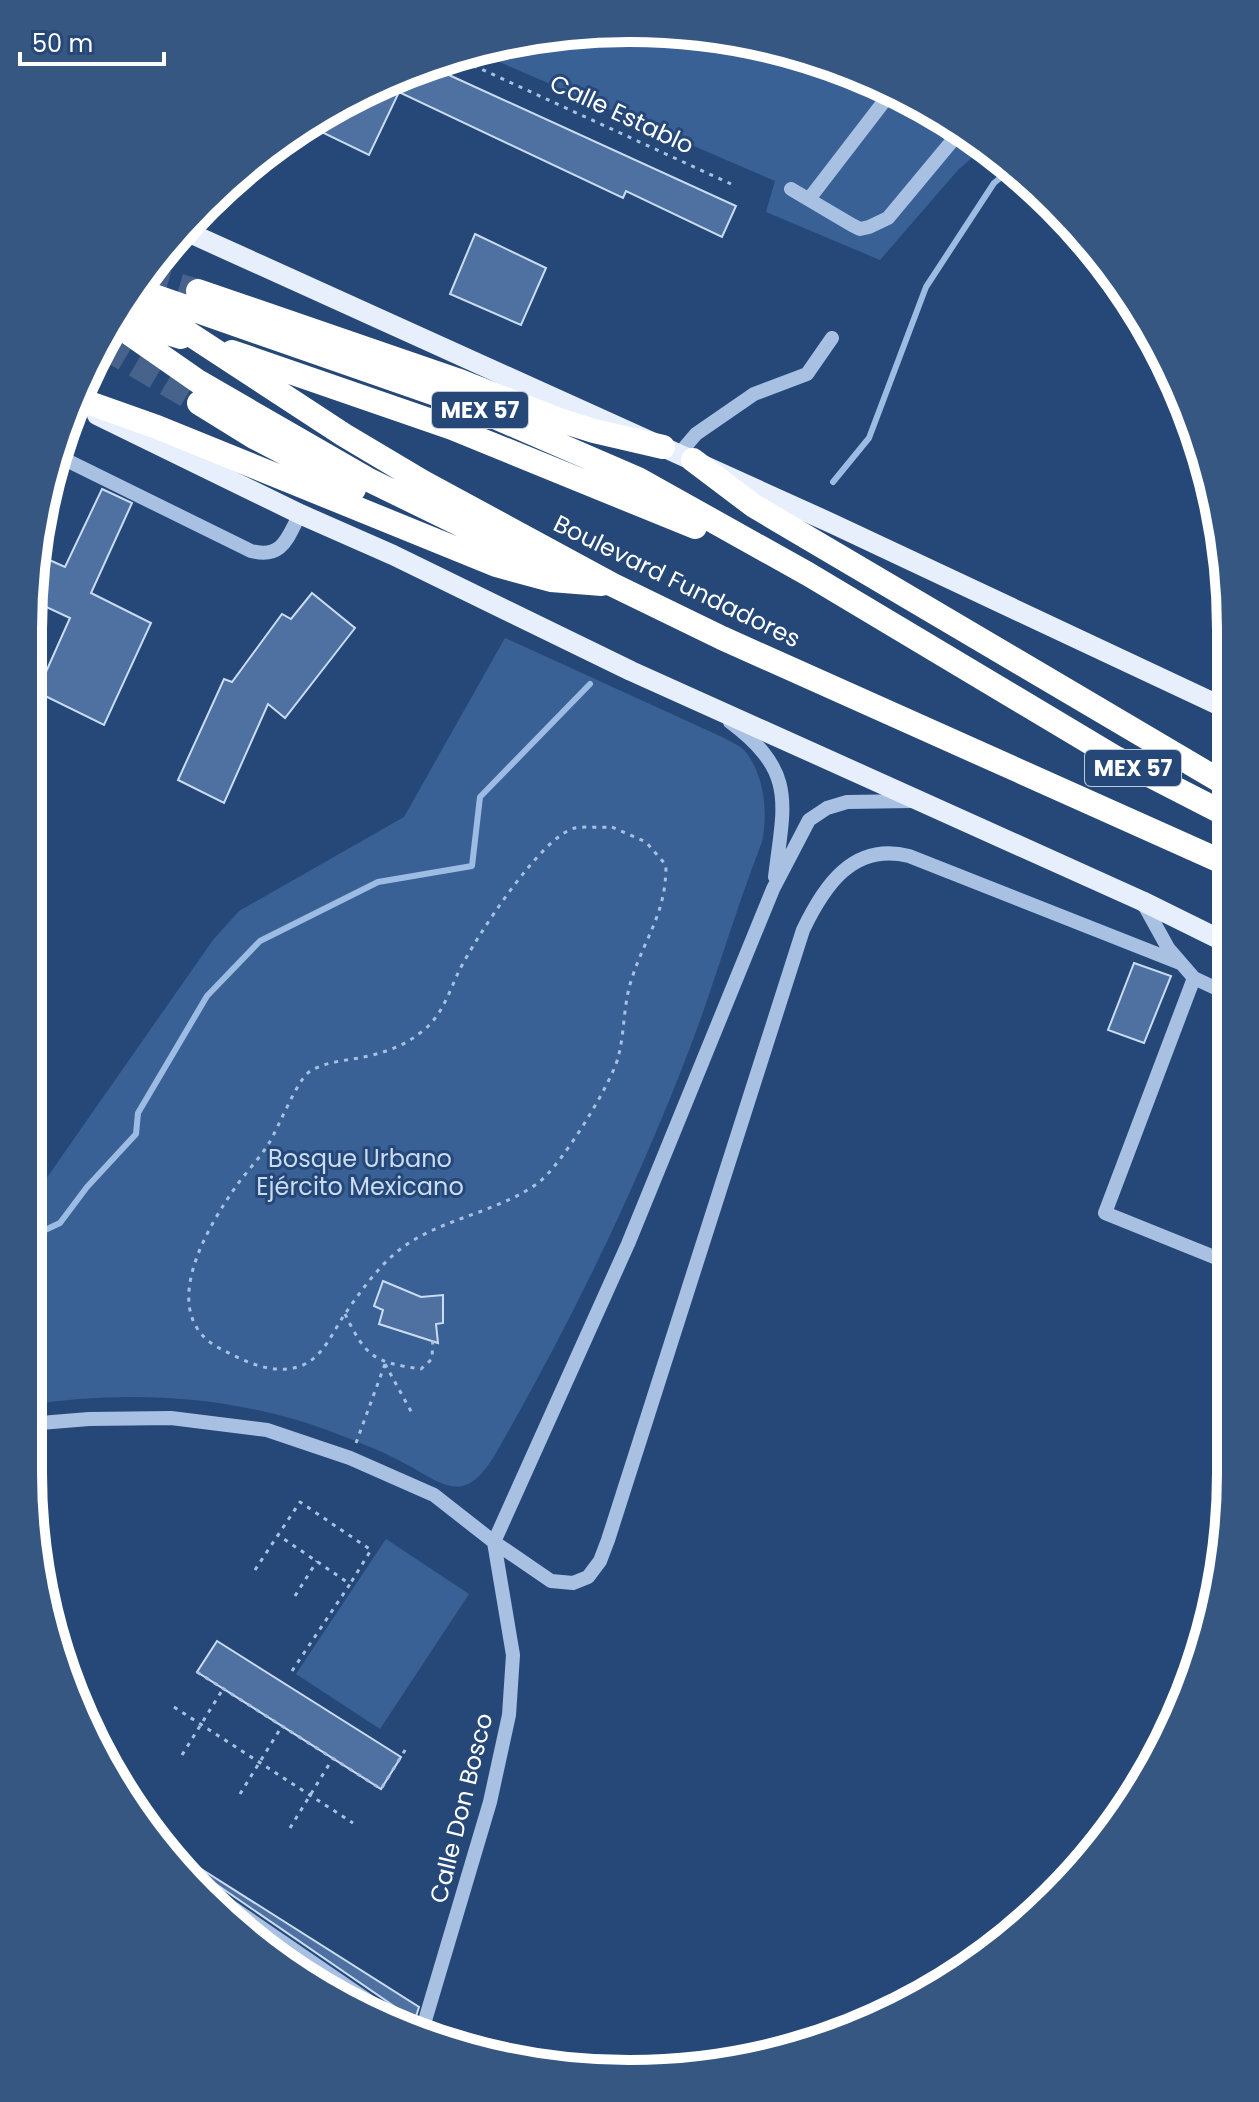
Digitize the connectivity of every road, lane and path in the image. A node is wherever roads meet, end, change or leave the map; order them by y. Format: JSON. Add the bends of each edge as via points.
{"nodes":[{"id":1,"x":470,"y":64,"type":"edge"},
{"id":2,"x":884,"y":101,"type":"edge"},
{"id":3,"x":953,"y":139,"type":"edge"},
{"id":4,"x":731,"y":184,"type":"dead end"},
{"id":5,"x":791,"y":189,"type":"dead end"},
{"id":6,"x":809,"y":199,"type":"junction"},
{"id":7,"x":194,"y":235,"type":"edge"},
{"id":8,"x":198,"y":291,"type":"tunnel mouth"},
{"id":9,"x":148,"y":294,"type":"edge"},
{"id":10,"x":141,"y":302,"type":"edge"},
{"id":11,"x":130,"y":322,"type":"edge"},
{"id":12,"x":124,"y":330,"type":"edge"},
{"id":13,"x":832,"y":338,"type":"dead end"},
{"id":14,"x":88,"y":403,"type":"edge"},
{"id":15,"x":199,"y":403,"type":"tunnel mouth"},
{"id":16,"x":85,"y":410,"type":"edge"},
{"id":17,"x":678,"y":454,"type":"junction"},
{"id":18,"x":67,"y":460,"type":"edge"},
{"id":19,"x":756,"y":498,"type":"junction"},
{"id":20,"x":300,"y":514,"type":"junction"},
{"id":21,"x":546,"y":567,"type":"junction"},
{"id":22,"x":808,"y":574,"type":"junction"},
{"id":23,"x":613,"y":585,"type":"junction"},
{"id":24,"x":1217,"y":704,"type":"edge"},
{"id":25,"x":711,"y":708,"type":"junction"},
{"id":26,"x":1217,"y":779,"type":"edge"},
{"id":27,"x":918,"y":801,"type":"junction"},
{"id":28,"x":1217,"y":810,"type":"edge"},
{"id":29,"x":1217,"y":860,"type":"edge"},
{"id":30,"x":773,"y":889,"type":"junction"},
{"id":31,"x":1142,"y":901,"type":"junction"},
{"id":32,"x":1217,"y":938,"type":"edge"},
{"id":33,"x":1180,"y":963,"type":"junction"},
{"id":34,"x":1194,"y":978,"type":"junction"},
{"id":35,"x":1217,"y":989,"type":"edge"},
{"id":36,"x":1217,"y":1258,"type":"edge"},
{"id":37,"x":345,"y":1314,"type":"junction"},
{"id":38,"x":433,"y":1335,"type":"dead end"},
{"id":39,"x":385,"y":1364,"type":"junction"},
{"id":40,"x":413,"y":1415,"type":"dead end"},
{"id":41,"x":42,"y":1423,"type":"edge"},
{"id":42,"x":350,"y":1458,"type":"junction"},
{"id":43,"x":278,"y":1535,"type":"junction"},
{"id":44,"x":494,"y":1542,"type":"junction"},
{"id":45,"x":317,"y":1561,"type":"junction"},
{"id":46,"x":255,"y":1570,"type":"dead end"},
{"id":47,"x":350,"y":1584,"type":"junction"},
{"id":48,"x":295,"y":1596,"type":"dead end"},
{"id":49,"x":292,"y":1671,"type":"dead end"},
{"id":50,"x":197,"y":1672,"type":"dead end"},
{"id":51,"x":223,"y":1689,"type":"junction"},
{"id":52,"x":174,"y":1707,"type":"dead end"},
{"id":53,"x":201,"y":1724,"type":"junction"},
{"id":54,"x":282,"y":1726,"type":"junction"},
{"id":55,"x":407,"y":1747,"type":"dead end"},
{"id":56,"x":182,"y":1755,"type":"dead end"},
{"id":57,"x":333,"y":1758,"type":"junction"},
{"id":58,"x":260,"y":1762,"type":"junction"},
{"id":59,"x":240,"y":1794,"type":"dead end"},
{"id":60,"x":311,"y":1794,"type":"junction"},
{"id":61,"x":353,"y":1823,"type":"dead end"},
{"id":62,"x":290,"y":1828,"type":"dead end"},
{"id":63,"x":243,"y":1915,"type":"edge"},
{"id":64,"x":352,"y":1989,"type":"edge"},
{"id":65,"x":424,"y":2023,"type":"edge"}],
"edges":[{"from":1,"to":4,"type":"path","name":"Calle Establo"},
{"from":2,"to":6,"type":"street"},
{"from":3,"to":6,"type":"street","via":[[879,224],[860,229]]},
{"from":5,"to":6,"type":"street"},
{"from":7,"to":17,"type":"main road"},
{"from":8,"to":17,"type":"highway","via":[[559,420]]},
{"from":9,"to":22,"type":"highway","number":"MEX 57","via":[[390,376],[545,437],[638,479]]},
{"from":10,"to":23,"type":"highway","name":"Boulevard Fundadores","number":"MEX 57","via":[[344,435]]},
{"from":11,"to":22,"type":"highway","via":[[452,428]]},
{"from":12,"to":21,"type":"highway","via":[[199,382],[367,479]]},
{"from":13,"to":17,"type":"street","via":[[807,374],[754,394],[696,434]]},
{"from":14,"to":23,"type":"highway","via":[[496,565],[551,580]]},
{"from":15,"to":21,"type":"highway","via":[[382,503],[509,560]]},
{"from":16,"to":20,"type":"main road"},
{"from":17,"to":19,"type":"highway"},
{"from":18,"to":20,"type":"street","via":[[264,554],[282,547]]},
{"from":19,"to":24,"type":"main road","via":[[833,524]]},
{"from":19,"to":26,"type":"highway","via":[[826,548]]},
{"from":20,"to":25,"type":"main road"},
{"from":21,"to":23,"type":"highway"},
{"from":22,"to":28,"type":"highway","number":"MEX 57","via":[[1103,751]]},
{"from":23,"to":29,"type":"highway","name":"Boulevard Fundadores","number":"MEX 57"},
{"from":25,"to":27,"type":"main road"},
{"from":25,"to":30,"type":"street","via":[[757,742],[782,790]]},
{"from":27,"to":30,"type":"street","via":[[847,802],[827,808],[809,820]]},
{"from":27,"to":31,"type":"main road"},
{"from":30,"to":44,"type":"street","via":[[628,1244]]},
{"from":31,"to":32,"type":"main road"},
{"from":31,"to":33,"type":"street"},
{"from":33,"to":34,"type":"street"},
{"from":33,"to":44,"type":"street","via":[[909,856],[870,856],[834,878],[803,930],[600,1561],[588,1577],[573,1583],[551,1581]]},
{"from":34,"to":35,"type":"street"},
{"from":34,"to":36,"type":"street","via":[[1105,1213]]},
{"from":37,"to":37,"type":"path","via":[[326,1346],[305,1364],[277,1370],[213,1344],[193,1322],[187,1301],[190,1275],[205,1239],[268,1146],[306,1074],[330,1062],[390,1050],[420,1033],[442,1011],[460,969],[501,902],[552,842],[573,828],[612,827],[646,842],[666,865],[666,892],[632,978],[616,1064],[581,1129],[542,1180],[513,1200],[399,1250]]},
{"from":37,"to":39,"type":"path","via":[[360,1346]]},
{"from":38,"to":39,"type":"path","via":[[432,1359],[421,1369]]},
{"from":39,"to":40,"type":"path"},
{"from":39,"to":42,"type":"path"},
{"from":41,"to":42,"type":"street","via":[[171,1418],[267,1430]]},
{"from":42,"to":44,"type":"street","via":[[434,1495]]},
{"from":43,"to":45,"type":"path"},
{"from":43,"to":46,"type":"path"},
{"from":43,"to":47,"type":"path","via":[[300,1502],[371,1550]]},
{"from":44,"to":65,"type":"street","name":"Calle Don Bosco","via":[[513,1655],[509,1715],[490,1802]]},
{"from":45,"to":47,"type":"path"},
{"from":45,"to":48,"type":"path"},
{"from":47,"to":49,"type":"path"},
{"from":50,"to":51,"type":"path"},
{"from":51,"to":53,"type":"path"},
{"from":51,"to":54,"type":"path"},
{"from":52,"to":53,"type":"path"},
{"from":53,"to":56,"type":"path"},
{"from":53,"to":58,"type":"path"},
{"from":54,"to":57,"type":"path"},
{"from":54,"to":58,"type":"path"},
{"from":55,"to":57,"type":"path","via":[[381,1789]]},
{"from":57,"to":60,"type":"path"},
{"from":58,"to":59,"type":"path"},
{"from":58,"to":60,"type":"path"},
{"from":60,"to":61,"type":"path"},
{"from":60,"to":62,"type":"path"},
{"from":63,"to":64,"type":"street"}]}
